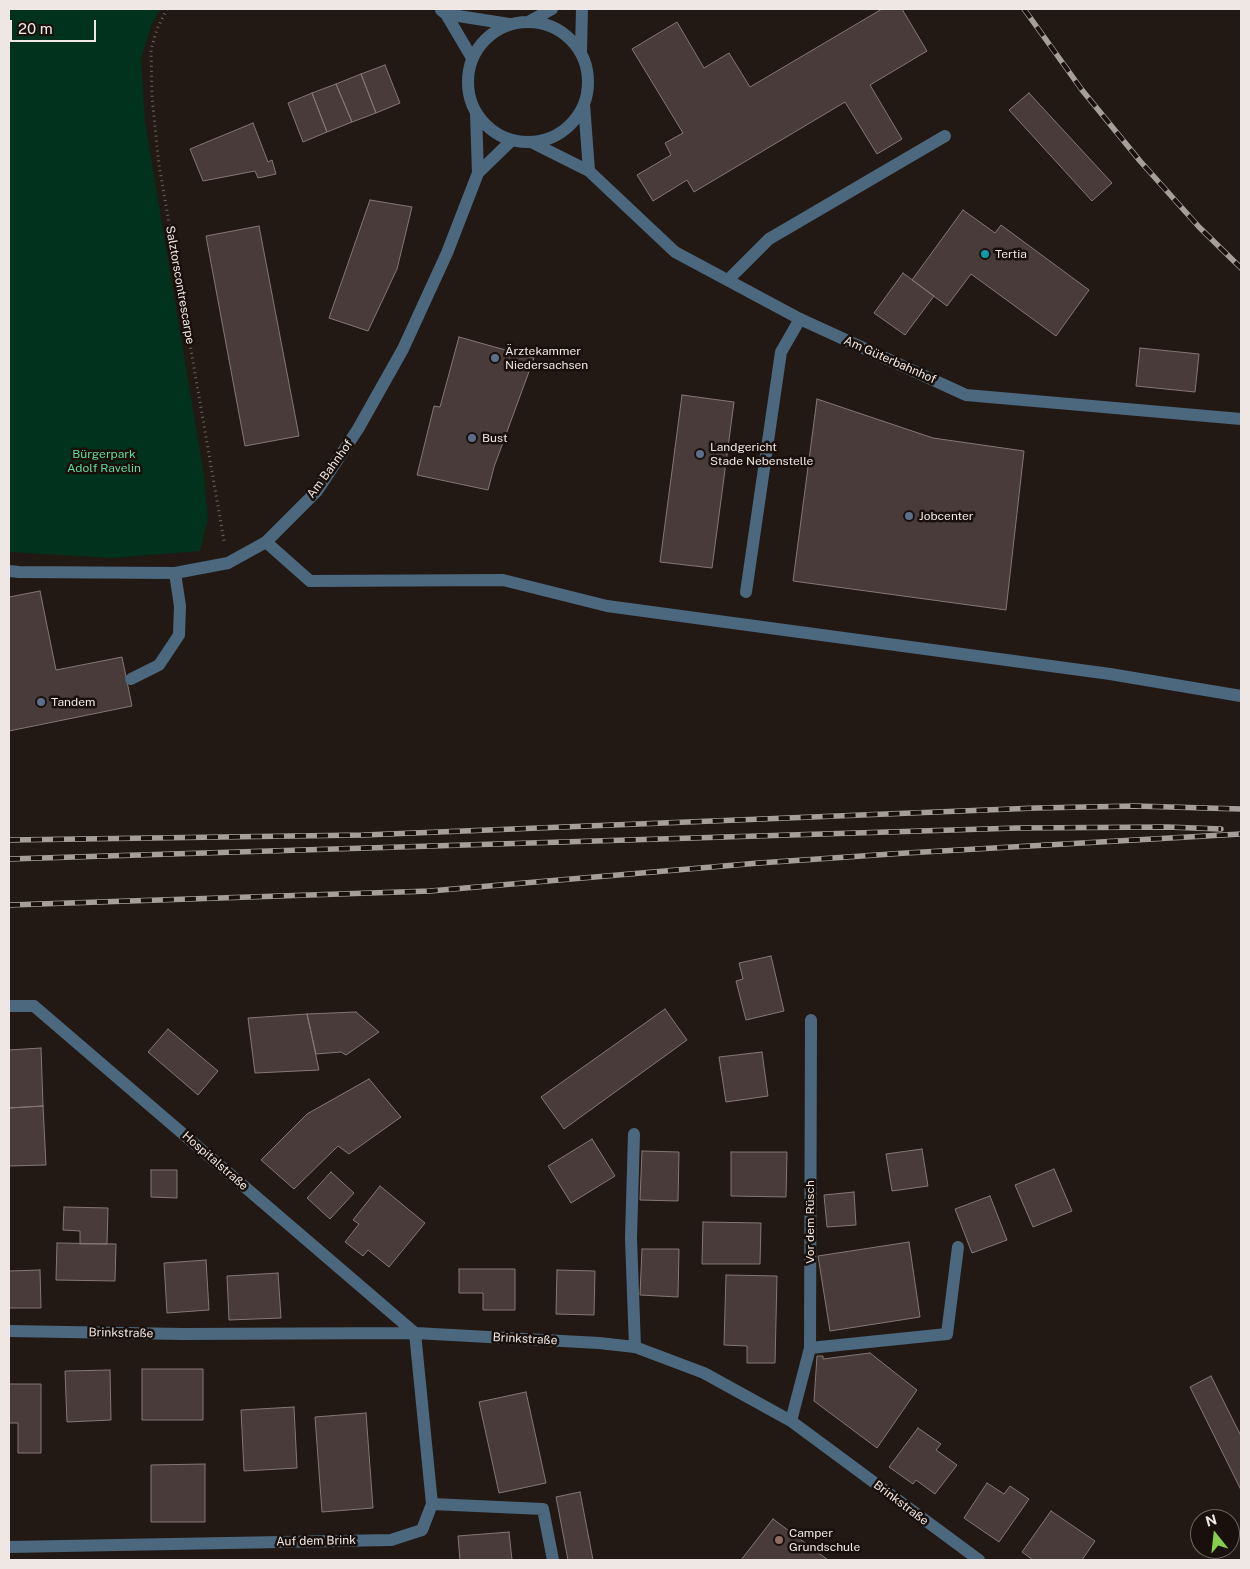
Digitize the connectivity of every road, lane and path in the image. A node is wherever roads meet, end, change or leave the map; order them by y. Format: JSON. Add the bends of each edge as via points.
{"nodes":[{"id":1,"x":167,"y":9,"type":"edge"},
{"id":2,"x":552,"y":9,"type":"edge"},
{"id":3,"x":582,"y":9,"type":"edge"},
{"id":4,"x":443,"y":11,"type":"edge"},
{"id":5,"x":530,"y":21,"type":"junction"},
{"id":6,"x":509,"y":24,"type":"junction"},
{"id":7,"x":581,"y":51,"type":"junction"},
{"id":8,"x":472,"y":58,"type":"junction"},
{"id":9,"x":584,"y":104,"type":"junction"},
{"id":10,"x":476,"y":113,"type":"junction"},
{"id":11,"x":945,"y":136,"type":"dead end"},
{"id":12,"x":512,"y":140,"type":"junction"},
{"id":13,"x":531,"y":142,"type":"junction"},
{"id":14,"x":588,"y":171,"type":"junction"},
{"id":15,"x":478,"y":173,"type":"junction"},
{"id":16,"x":728,"y":280,"type":"junction"},
{"id":17,"x":800,"y":319,"type":"junction"},
{"id":18,"x":1241,"y":419,"type":"edge"},
{"id":19,"x":266,"y":542,"type":"junction"},
{"id":20,"x":228,"y":563,"type":"junction"},
{"id":21,"x":9,"y":571,"type":"edge"},
{"id":22,"x":175,"y":573,"type":"junction"},
{"id":23,"x":746,"y":592,"type":"dead end"},
{"id":24,"x":131,"y":679,"type":"dead end"},
{"id":25,"x":1241,"y":696,"type":"edge"},
{"id":26,"x":9,"y":1006,"type":"edge"},
{"id":27,"x":811,"y":1020,"type":"dead end"},
{"id":28,"x":634,"y":1134,"type":"dead end"},
{"id":29,"x":958,"y":1247,"type":"dead end"},
{"id":30,"x":9,"y":1331,"type":"edge"},
{"id":31,"x":415,"y":1333,"type":"junction"},
{"id":32,"x":635,"y":1347,"type":"junction"},
{"id":33,"x":810,"y":1348,"type":"junction"},
{"id":34,"x":791,"y":1421,"type":"junction"},
{"id":35,"x":432,"y":1504,"type":"junction"},
{"id":36,"x":9,"y":1547,"type":"edge"},
{"id":37,"x":553,"y":1560,"type":"edge"},
{"id":38,"x":979,"y":1560,"type":"edge"}],
"edges":[{"from":1,"to":20,"type":"path","name":"Salztorscontrescarpe","via":[[151,50],[159,165]]},
{"from":2,"to":5,"type":"street"},
{"from":3,"to":7,"type":"street"},
{"from":4,"to":6,"type":"street"},
{"from":4,"to":8,"type":"street"},
{"from":5,"to":6,"type":"street"},
{"from":5,"to":7,"type":"street","via":[[556,27]]},
{"from":6,"to":8,"type":"street","via":[[481,42]]},
{"from":7,"to":9,"type":"street","via":[[589,81]]},
{"from":8,"to":10,"type":"street","via":[[468,76],[469,95]]},
{"from":9,"to":13,"type":"street","via":[[560,134]]},
{"from":9,"to":14,"type":"street"},
{"from":10,"to":12,"type":"street","via":[[495,133]]},
{"from":10,"to":15,"type":"street","name":"Am Bahnhof"},
{"from":11,"to":16,"type":"street","via":[[769,239]]},
{"from":12,"to":13,"type":"street"},
{"from":12,"to":15,"type":"street","name":"Am Bahnhof"},
{"from":13,"to":14,"type":"street","name":"Am Güterbahnhof"},
{"from":14,"to":16,"type":"street","name":"Am Güterbahnhof","via":[[675,252]]},
{"from":15,"to":19,"type":"street","name":"Am Bahnhof","via":[[447,253],[403,349],[358,429],[317,491]]},
{"from":16,"to":17,"type":"street","name":"Am Güterbahnhof"},
{"from":17,"to":18,"type":"street","name":"Am Güterbahnhof","via":[[966,395]]},
{"from":17,"to":23,"type":"street","via":[[781,352]]},
{"from":19,"to":20,"type":"street","name":"Am Bahnhof"},
{"from":19,"to":25,"type":"street","via":[[310,580],[503,580],[607,606],[1110,674]]},
{"from":20,"to":22,"type":"street","name":"Am Bahnhof"},
{"from":21,"to":22,"type":"street","name":"Am Bahnhof"},
{"from":22,"to":24,"type":"street","via":[[180,606],[179,636],[159,665]]},
{"from":26,"to":31,"type":"street","name":"Hospitalstraße","via":[[34,1006]]},
{"from":27,"to":33,"type":"street","name":"Vor dem Rüsch"},
{"from":28,"to":32,"type":"street","via":[[631,1238]]},
{"from":29,"to":33,"type":"street","via":[[946,1334]]},
{"from":30,"to":31,"type":"street","name":"Brinkstraße"},
{"from":31,"to":32,"type":"street","name":"Brinkstraße"},
{"from":31,"to":35,"type":"street","name":"Auf dem Brink"},
{"from":32,"to":34,"type":"street","name":"Brinkstraße","via":[[704,1372]]},
{"from":33,"to":34,"type":"street","name":"Vor dem Rüsch"},
{"from":34,"to":38,"type":"street","name":"Brinkstraße"},
{"from":35,"to":36,"type":"street","name":"Auf dem Brink","via":[[422,1530],[391,1540]]},
{"from":35,"to":37,"type":"street","via":[[543,1509]]}]}
